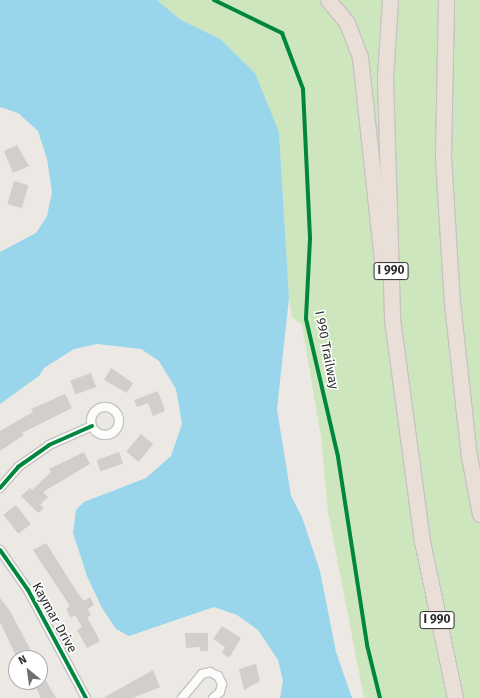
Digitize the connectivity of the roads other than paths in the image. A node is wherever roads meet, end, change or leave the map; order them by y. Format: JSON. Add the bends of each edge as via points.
{"nodes":[{"id":1,"x":328,"y":0,"type":"edge"},
{"id":2,"x":390,"y":0,"type":"edge"},
{"id":3,"x":446,"y":0,"type":"edge"},
{"id":4,"x":392,"y":319,"type":"junction"},
{"id":5,"x":92,"y":426,"type":"dead end"},
{"id":6,"x":0,"y":488,"type":"edge"},
{"id":7,"x":480,"y":514,"type":"edge"},
{"id":8,"x":0,"y":550,"type":"edge"},
{"id":9,"x":86,"y":698,"type":"edge"},
{"id":10,"x":182,"y":698,"type":"edge"},
{"id":11,"x":213,"y":698,"type":"edge"},
{"id":12,"x":455,"y":698,"type":"edge"}],
"edges":[{"from":1,"to":4,"type":"highway","via":[[347,23],[360,57],[369,122],[379,245]]},
{"from":2,"to":4,"type":"highway","number":"I 990","via":[[385,78]]},
{"from":3,"to":7,"type":"highway","via":[[443,157],[452,303],[469,456]]},
{"from":4,"to":12,"type":"highway","number":"I 990","via":[[422,541]]},
{"from":5,"to":6,"type":"street","via":[[49,445],[18,468]]},
{"from":8,"to":9,"type":"street","name":"Kaymar Drive","via":[[28,590]]},
{"from":10,"to":11,"type":"street","via":[[196,679],[210,672],[218,676],[222,684],[220,692]]}]}
